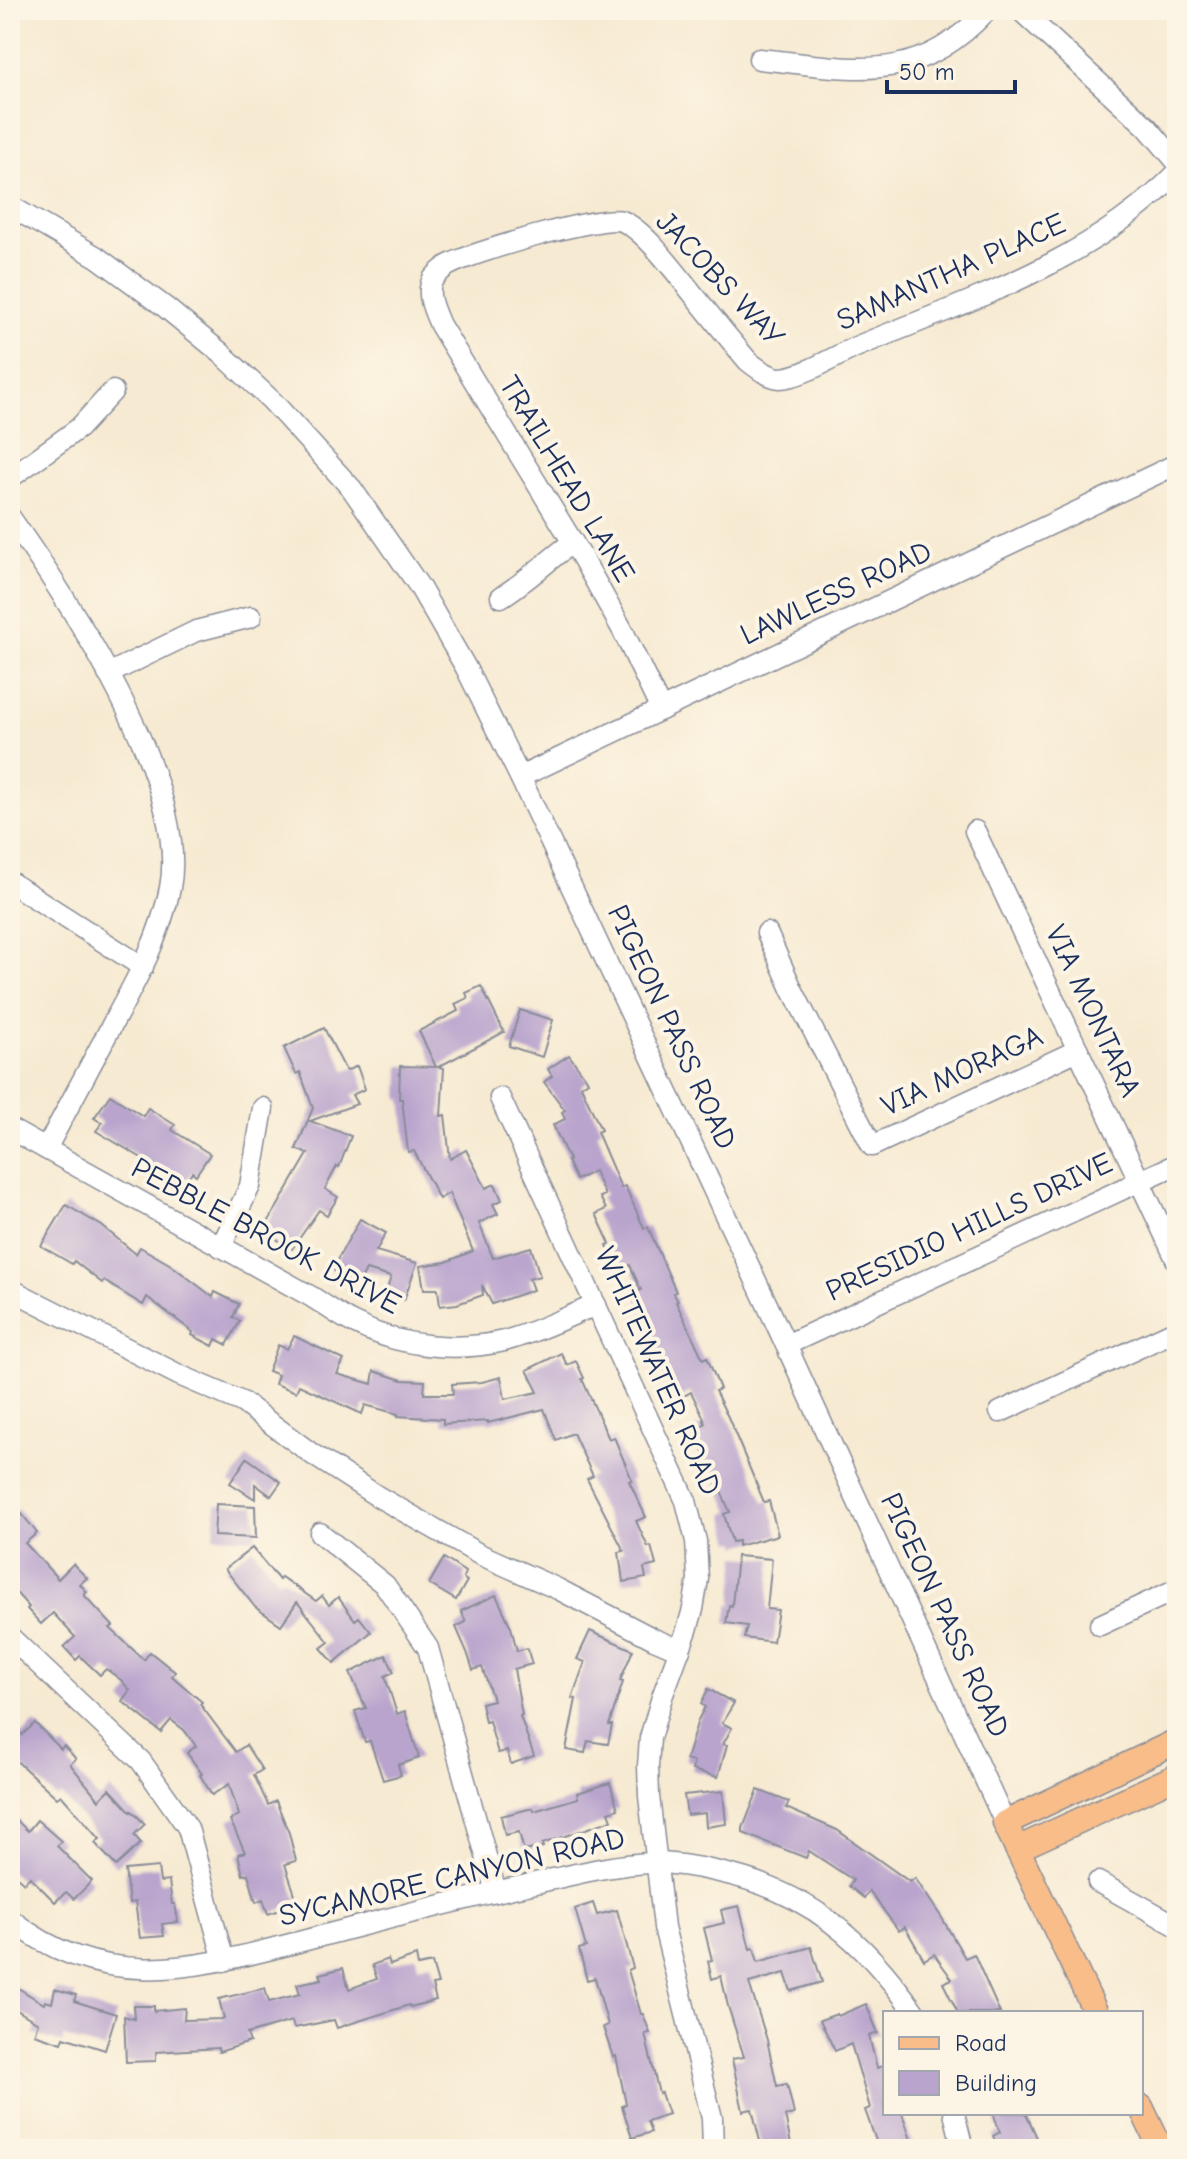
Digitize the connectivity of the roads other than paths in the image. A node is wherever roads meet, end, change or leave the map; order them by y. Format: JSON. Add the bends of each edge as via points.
{"nodes":[{"id":1,"x":987,"y":10,"type":"edge"},
{"id":2,"x":1020,"y":10,"type":"edge"},
{"id":3,"x":759,"y":59,"type":"dead end"},
{"id":4,"x":1177,"y":162,"type":"edge"},
{"id":5,"x":1177,"y":173,"type":"edge"},
{"id":6,"x":10,"y":206,"type":"edge"},
{"id":7,"x":620,"y":220,"type":"joint"},
{"id":8,"x":777,"y":378,"type":"joint"},
{"id":9,"x":113,"y":391,"type":"dead end"},
{"id":10,"x":1177,"y":464,"type":"edge"},
{"id":11,"x":10,"y":478,"type":"edge"},
{"id":12,"x":10,"y":517,"type":"edge"},
{"id":13,"x":573,"y":542,"type":"junction"},
{"id":14,"x":501,"y":597,"type":"dead end"},
{"id":15,"x":251,"y":617,"type":"dead end"},
{"id":16,"x":108,"y":674,"type":"junction"},
{"id":17,"x":661,"y":710,"type":"junction"},
{"id":18,"x":520,"y":777,"type":"junction"},
{"id":19,"x":975,"y":831,"type":"dead end"},
{"id":20,"x":10,"y":882,"type":"edge"},
{"id":21,"x":767,"y":933,"type":"dead end"},
{"id":22,"x":143,"y":967,"type":"junction"},
{"id":23,"x":1078,"y":1050,"type":"junction"},
{"id":24,"x":500,"y":1098,"type":"dead end"},
{"id":25,"x":263,"y":1108,"type":"dead end"},
{"id":26,"x":10,"y":1129,"type":"edge"},
{"id":27,"x":46,"y":1149,"type":"junction"},
{"id":28,"x":1177,"y":1164,"type":"edge"},
{"id":29,"x":1140,"y":1181,"type":"junction"},
{"id":30,"x":221,"y":1247,"type":"junction"},
{"id":31,"x":1177,"y":1261,"type":"edge"},
{"id":32,"x":10,"y":1289,"type":"edge"},
{"id":33,"x":596,"y":1305,"type":"junction"},
{"id":34,"x":1177,"y":1330,"type":"edge"},
{"id":35,"x":786,"y":1345,"type":"junction"},
{"id":36,"x":1000,"y":1412,"type":"dead end"},
{"id":37,"x":320,"y":1533,"type":"dead end"},
{"id":38,"x":1177,"y":1589,"type":"edge"},
{"id":39,"x":1100,"y":1625,"type":"dead end"},
{"id":40,"x":10,"y":1637,"type":"edge"},
{"id":41,"x":680,"y":1650,"type":"junction"},
{"id":42,"x":1177,"y":1741,"type":"edge"},
{"id":43,"x":1177,"y":1776,"type":"edge"},
{"id":44,"x":1005,"y":1823,"type":"junction"},
{"id":45,"x":1017,"y":1849,"type":"junction"},
{"id":46,"x":655,"y":1863,"type":"junction"},
{"id":47,"x":1098,"y":1882,"type":"dead end"},
{"id":48,"x":496,"y":1892,"type":"junction"},
{"id":49,"x":10,"y":1919,"type":"edge"},
{"id":50,"x":1177,"y":1926,"type":"edge"},
{"id":51,"x":224,"y":1961,"type":"junction"},
{"id":52,"x":914,"y":2011,"type":"edge"},
{"id":53,"x":1095,"y":2011,"type":"edge"},
{"id":54,"x":1143,"y":2111,"type":"edge"},
{"id":55,"x":954,"y":2115,"type":"edge"},
{"id":56,"x":713,"y":2149,"type":"edge"},
{"id":57,"x":963,"y":2149,"type":"edge"},
{"id":58,"x":1161,"y":2149,"type":"edge"}],
"edges":[{"from":1,"to":3,"type":"street","via":[[948,45],[894,67]]},
{"from":2,"to":4,"type":"street","via":[[1147,127]]},
{"from":5,"to":8,"type":"street","name":"SAMANTHA PLACE","via":[[1116,226],[1080,249],[796,376]]},
{"from":6,"to":18,"type":"street","name":"PIGEON PASS ROAD","via":[[97,257],[165,307],[221,353],[312,443],[352,489],[419,586]]},
{"from":7,"to":8,"type":"street","name":"JACOBS WAY","via":[[664,259],[748,361]]},
{"from":7,"to":13,"type":"street","name":"TRAILHEAD LANE","via":[[484,252],[446,267],[433,278],[429,294],[440,325]]},
{"from":9,"to":11,"type":"street","via":[[79,428]]},
{"from":10,"to":17,"type":"street","name":"LAWLESS ROAD"},
{"from":12,"to":16,"type":"street"},
{"from":13,"to":14,"type":"street"},
{"from":13,"to":17,"type":"street","name":"TRAILHEAD LANE"},
{"from":15,"to":16,"type":"street","via":[[196,631]]},
{"from":16,"to":22,"type":"street","via":[[162,793],[171,846],[167,903]]},
{"from":17,"to":18,"type":"street","name":"LAWLESS ROAD"},
{"from":18,"to":35,"type":"street","name":"PIGEON PASS ROAD"},
{"from":19,"to":23,"type":"street","name":"VIA MONTARA"},
{"from":20,"to":22,"type":"street"},
{"from":21,"to":23,"type":"street","name":"VIA MORAGA","via":[[872,1146]]},
{"from":22,"to":27,"type":"street"},
{"from":23,"to":29,"type":"street","name":"VIA MONTARA"},
{"from":24,"to":33,"type":"street","name":"WHITEWATER ROAD"},
{"from":25,"to":30,"type":"street","via":[[250,1186]]},
{"from":26,"to":27,"type":"street","name":"PEBBLE BROOK DRIVE"},
{"from":27,"to":30,"type":"street","name":"PEBBLE BROOK DRIVE"},
{"from":28,"to":29,"type":"street","name":"PRESIDIO HILLS DRIVE"},
{"from":29,"to":31,"type":"street","name":"VIA MONTARA"},
{"from":29,"to":35,"type":"street","name":"PRESIDIO HILLS DRIVE"},
{"from":30,"to":33,"type":"street","name":"PEBBLE BROOK DRIVE","via":[[359,1326],[399,1341],[484,1345]]},
{"from":32,"to":41,"type":"street","via":[[242,1402],[325,1463],[479,1554]]},
{"from":33,"to":41,"type":"street","name":"WHITEWATER ROAD","via":[[691,1518],[698,1579]]},
{"from":34,"to":36,"type":"street"},
{"from":35,"to":44,"type":"street","name":"PIGEON PASS ROAD"},
{"from":37,"to":48,"type":"street","via":[[385,1585],[428,1648]]},
{"from":38,"to":39,"type":"street"},
{"from":40,"to":51,"type":"street","via":[[141,1761],[188,1828]]},
{"from":41,"to":46,"type":"street","name":"WHITEWATER ROAD","via":[[650,1738]]},
{"from":42,"to":44,"type":"main road"},
{"from":43,"to":45,"type":"main road"},
{"from":44,"to":45,"type":"main road","name":"PIGEON PASS ROAD"},
{"from":45,"to":53,"type":"main road","name":"PIGEON PASS ROAD"},
{"from":46,"to":48,"type":"street","name":"SYCAMORE CANYON ROAD","via":[[614,1866]]},
{"from":46,"to":52,"type":"street","name":"SYCAMORE CANYON ROAD","via":[[764,1883],[803,1903],[864,1949]]},
{"from":46,"to":56,"type":"street","name":"WHITEWATER ROAD","via":[[664,1927],[712,2118]]},
{"from":47,"to":50,"type":"street"},
{"from":48,"to":51,"type":"street","name":"SYCAMORE CANYON ROAD"},
{"from":49,"to":51,"type":"street","name":"SYCAMORE CANYON ROAD","via":[[44,1944],[97,1963],[158,1970]]},
{"from":54,"to":58,"type":"main road"},
{"from":55,"to":57,"type":"street"}]}
